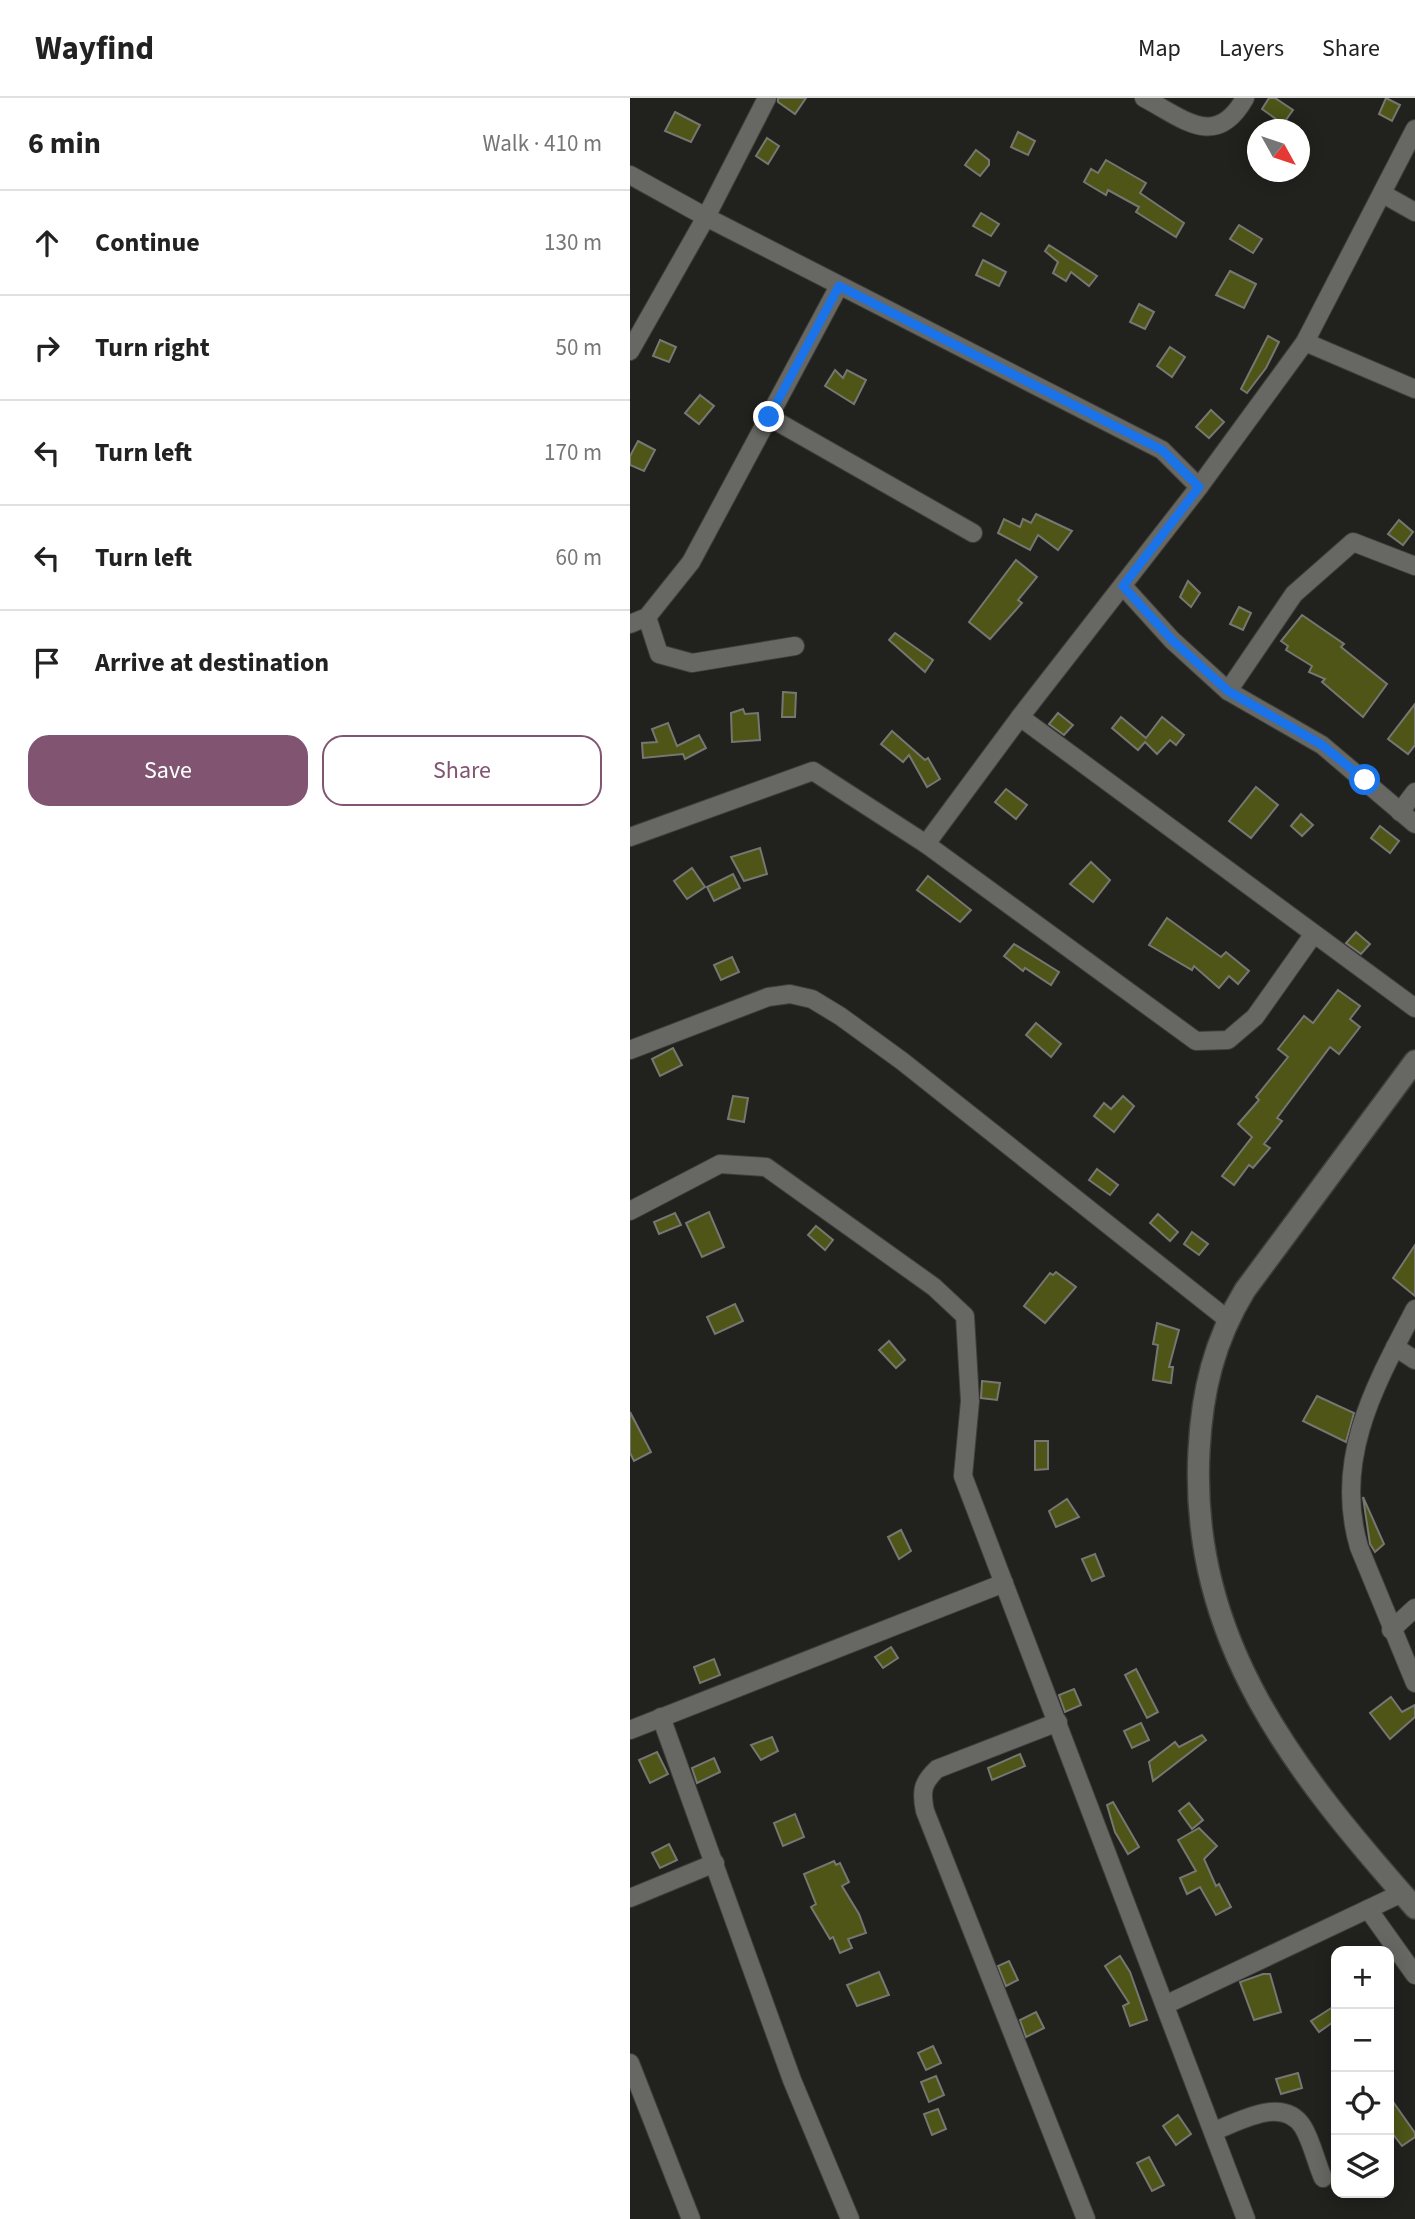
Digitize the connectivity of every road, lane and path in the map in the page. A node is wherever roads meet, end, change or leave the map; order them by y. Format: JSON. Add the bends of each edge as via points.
{"nodes":[{"id":1,"x":767,"y":98,"type":"edge"},
{"id":2,"x":1144,"y":98,"type":"edge"},
{"id":3,"x":1245,"y":98,"type":"edge"},
{"id":4,"x":1415,"y":129,"type":"edge"},
{"id":5,"x":630,"y":175,"type":"edge"},
{"id":6,"x":1384,"y":194,"type":"junction"},
{"id":7,"x":1415,"y":212,"type":"edge"},
{"id":8,"x":706,"y":217,"type":"junction"},
{"id":9,"x":839,"y":286,"type":"junction"},
{"id":10,"x":1306,"y":342,"type":"junction"},
{"id":11,"x":630,"y":351,"type":"edge"},
{"id":12,"x":1415,"y":389,"type":"edge"},
{"id":13,"x":769,"y":417,"type":"junction"},
{"id":14,"x":1199,"y":487,"type":"junction"},
{"id":15,"x":973,"y":533,"type":"dead end"},
{"id":16,"x":1415,"y":566,"type":"edge"},
{"id":17,"x":1123,"y":586,"type":"junction"},
{"id":18,"x":647,"y":617,"type":"junction"},
{"id":19,"x":630,"y":624,"type":"edge"},
{"id":20,"x":795,"y":646,"type":"dead end"},
{"id":21,"x":1228,"y":691,"type":"junction"},
{"id":22,"x":1020,"y":717,"type":"junction"},
{"id":23,"x":1415,"y":792,"type":"edge"},
{"id":24,"x":1400,"y":812,"type":"junction"},
{"id":25,"x":1415,"y":824,"type":"edge"},
{"id":26,"x":630,"y":837,"type":"edge"},
{"id":27,"x":926,"y":844,"type":"junction"},
{"id":28,"x":1313,"y":935,"type":"junction"},
{"id":29,"x":1415,"y":1008,"type":"edge"},
{"id":30,"x":630,"y":1050,"type":"edge"},
{"id":31,"x":1415,"y":1061,"type":"edge"},
{"id":32,"x":630,"y":1211,"type":"edge"},
{"id":33,"x":1415,"y":1309,"type":"edge"},
{"id":34,"x":1227,"y":1319,"type":"junction"},
{"id":35,"x":1395,"y":1347,"type":"junction"},
{"id":36,"x":1415,"y":1360,"type":"edge"},
{"id":37,"x":1004,"y":1583,"type":"junction"},
{"id":38,"x":1415,"y":1608,"type":"edge"},
{"id":39,"x":1391,"y":1630,"type":"junction"},
{"id":40,"x":1415,"y":1683,"type":"edge"},
{"id":41,"x":661,"y":1717,"type":"junction"},
{"id":42,"x":1058,"y":1722,"type":"junction"},
{"id":43,"x":630,"y":1730,"type":"edge"},
{"id":44,"x":715,"y":1863,"type":"junction"},
{"id":45,"x":630,"y":1898,"type":"edge"},
{"id":46,"x":1409,"y":1901,"type":"edge"},
{"id":47,"x":1368,"y":1909,"type":"junction"},
{"id":48,"x":1415,"y":1975,"type":"edge"},
{"id":49,"x":1165,"y":2005,"type":"junction"},
{"id":50,"x":630,"y":2063,"type":"edge"},
{"id":51,"x":1214,"y":2131,"type":"junction"},
{"id":52,"x":1322,"y":2178,"type":"dead end"},
{"id":53,"x":691,"y":2219,"type":"edge"},
{"id":54,"x":850,"y":2219,"type":"edge"},
{"id":55,"x":1086,"y":2219,"type":"edge"},
{"id":56,"x":1246,"y":2219,"type":"edge"}],
"edges":[{"from":1,"to":8,"type":"street"},
{"from":2,"to":3,"type":"street","via":[[1202,128],[1218,127],[1236,114]]},
{"from":4,"to":6,"type":"street"},
{"from":5,"to":8,"type":"street"},
{"from":6,"to":7,"type":"street"},
{"from":6,"to":10,"type":"street"},
{"from":8,"to":9,"type":"street"},
{"from":8,"to":11,"type":"street"},
{"from":9,"to":13,"type":"street"},
{"from":9,"to":14,"type":"street","via":[[1162,450]]},
{"from":10,"to":12,"type":"street"},
{"from":10,"to":14,"type":"street"},
{"from":13,"to":15,"type":"street"},
{"from":13,"to":18,"type":"street","via":[[691,562]]},
{"from":14,"to":17,"type":"street"},
{"from":16,"to":21,"type":"street","via":[[1353,541],[1294,594]]},
{"from":17,"to":21,"type":"street","via":[[1172,640]]},
{"from":17,"to":22,"type":"street"},
{"from":18,"to":19,"type":"street"},
{"from":18,"to":20,"type":"street","via":[[659,654],[692,663]]},
{"from":21,"to":24,"type":"street","via":[[1322,745]]},
{"from":22,"to":27,"type":"street"},
{"from":22,"to":28,"type":"street"},
{"from":23,"to":24,"type":"street"},
{"from":24,"to":25,"type":"street"},
{"from":26,"to":27,"type":"street","via":[[813,771]]},
{"from":27,"to":28,"type":"street","via":[[1196,1041],[1228,1040],[1255,1017]]},
{"from":28,"to":29,"type":"street"},
{"from":30,"to":34,"type":"street","via":[[768,997],[790,994],[812,999],[902,1061]]},
{"from":31,"to":34,"type":"street"},
{"from":32,"to":37,"type":"street","via":[[720,1164],[766,1167],[934,1287],[965,1316],[970,1401],[963,1476]]},
{"from":33,"to":35,"type":"street"},
{"from":34,"to":46,"type":"street","via":[[1212,1358],[1196,1494],[1210,1583],[1253,1693],[1280,1739],[1309,1782]]},
{"from":35,"to":36,"type":"street"},
{"from":35,"to":39,"type":"street","via":[[1374,1386],[1349,1488],[1353,1528]]},
{"from":37,"to":41,"type":"street"},
{"from":37,"to":42,"type":"street"},
{"from":38,"to":39,"type":"street"},
{"from":39,"to":40,"type":"street"},
{"from":41,"to":43,"type":"street"},
{"from":41,"to":44,"type":"street"},
{"from":42,"to":49,"type":"street"},
{"from":42,"to":55,"type":"street","via":[[937,1769],[927,1778],[922,1793],[940,1850]]},
{"from":44,"to":45,"type":"street"},
{"from":44,"to":54,"type":"street","via":[[792,2080]]},
{"from":46,"to":47,"type":"street"},
{"from":47,"to":48,"type":"street"},
{"from":47,"to":49,"type":"street"},
{"from":49,"to":51,"type":"street"},
{"from":50,"to":53,"type":"street"},
{"from":51,"to":52,"type":"street","via":[[1265,2112],[1283,2112],[1302,2125]]},
{"from":51,"to":56,"type":"street"}]}
